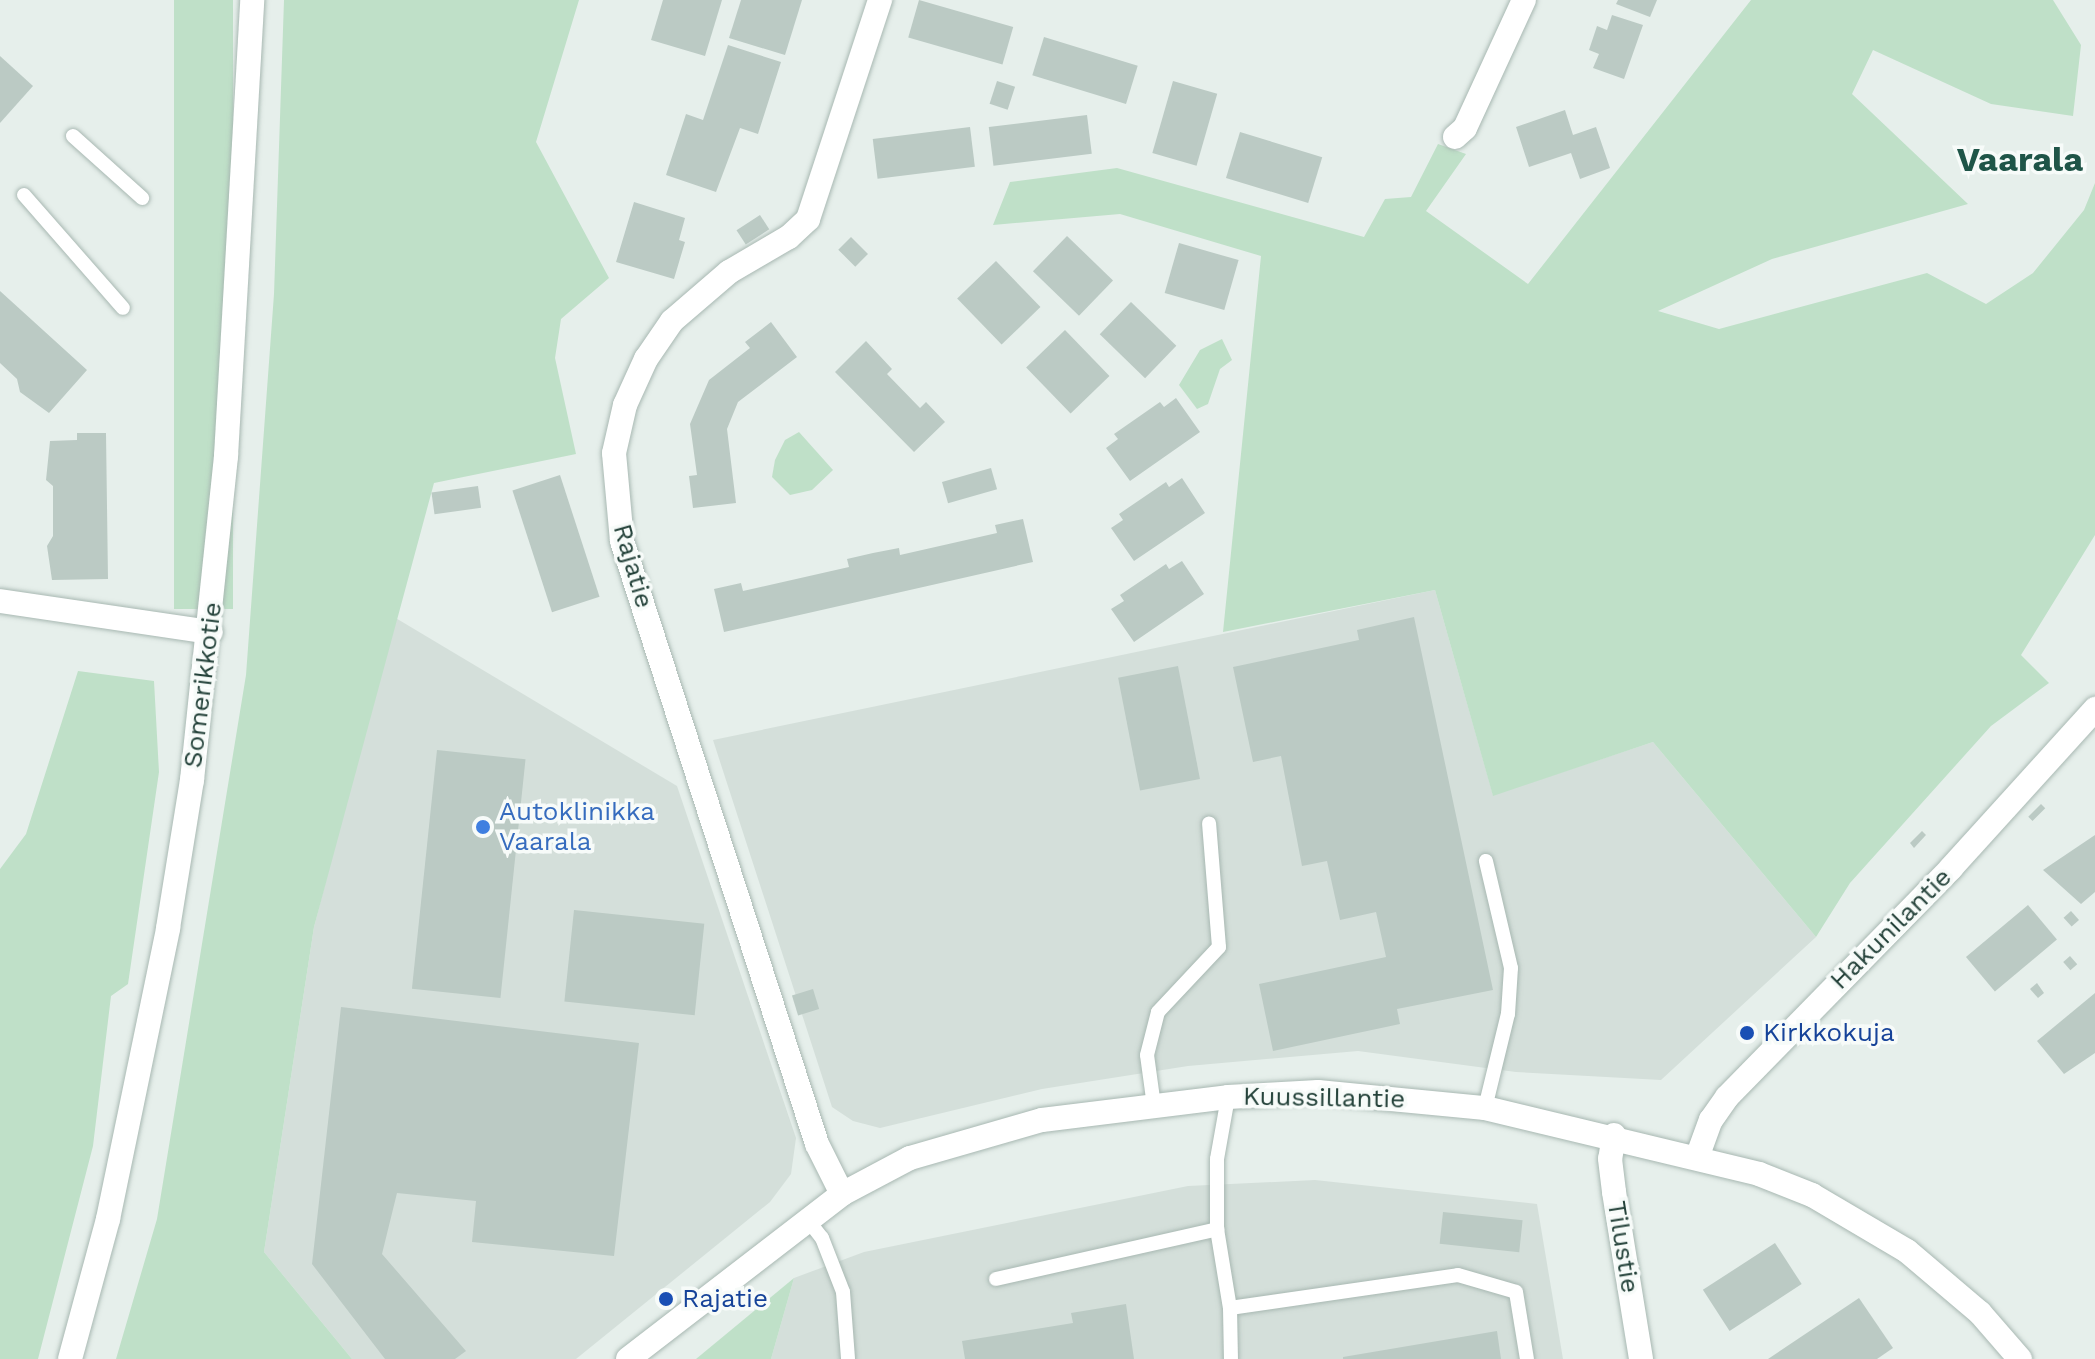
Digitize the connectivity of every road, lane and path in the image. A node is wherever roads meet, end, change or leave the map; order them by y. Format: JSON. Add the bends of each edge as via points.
{"nodes":[{"id":1,"x":252,"y":0,"type":"edge"},
{"id":2,"x":880,"y":0,"type":"edge"},
{"id":3,"x":1524,"y":0,"type":"edge"},
{"id":4,"x":73,"y":136,"type":"dead end"},
{"id":5,"x":1455,"y":137,"type":"dead end"},
{"id":6,"x":24,"y":195,"type":"dead end"},
{"id":7,"x":142,"y":198,"type":"dead end"},
{"id":8,"x":123,"y":308,"type":"dead end"},
{"id":9,"x":0,"y":601,"type":"edge"},
{"id":10,"x":211,"y":632,"type":"junction"},
{"id":11,"x":2095,"y":709,"type":"edge"},
{"id":12,"x":1209,"y":823,"type":"dead end"},
{"id":13,"x":1486,"y":861,"type":"dead end"},
{"id":14,"x":1228,"y":1097,"type":"junction"},
{"id":15,"x":1154,"y":1106,"type":"junction"},
{"id":16,"x":1485,"y":1108,"type":"junction"},
{"id":17,"x":1614,"y":1135,"type":"junction"},
{"id":18,"x":1698,"y":1155,"type":"junction"},
{"id":19,"x":842,"y":1194,"type":"junction"},
{"id":20,"x":807,"y":1219,"type":"junction"},
{"id":21,"x":1217,"y":1229,"type":"junction"},
{"id":22,"x":996,"y":1279,"type":"dead end"},
{"id":23,"x":1230,"y":1308,"type":"junction"},
{"id":24,"x":70,"y":1359,"type":"edge"},
{"id":25,"x":628,"y":1359,"type":"edge"},
{"id":26,"x":848,"y":1359,"type":"edge"},
{"id":27,"x":1231,"y":1359,"type":"edge"},
{"id":28,"x":1527,"y":1359,"type":"edge"},
{"id":29,"x":1641,"y":1359,"type":"edge"},
{"id":30,"x":2020,"y":1359,"type":"edge"}],
"edges":[{"from":1,"to":10,"type":"street","name":"Somerikkotie"},
{"from":2,"to":19,"type":"street","name":"Rajatie","via":[[808,219],[789,237],[729,272],[672,321],[646,359],[625,405],[614,453],[622,541],[817,1144]]},
{"from":3,"to":5,"type":"street","via":[[1465,128]]},
{"from":4,"to":7,"type":"lane"},
{"from":6,"to":8,"type":"lane"},
{"from":9,"to":10,"type":"street"},
{"from":10,"to":24,"type":"street","name":"Somerikkotie","via":[[168,928],[108,1219]]},
{"from":11,"to":18,"type":"street","name":"Hakunilantie","via":[[1951,868],[1727,1097],[1711,1120]]},
{"from":12,"to":15,"type":"lane","via":[[1219,947],[1158,1012],[1147,1055]]},
{"from":13,"to":16,"type":"lane","via":[[1511,968],[1508,1014]]},
{"from":14,"to":15,"type":"street","name":"Kuussillantie"},
{"from":14,"to":16,"type":"street","name":"Kuussillantie","via":[[1318,1092]]},
{"from":14,"to":21,"type":"lane","via":[[1217,1159]]},
{"from":15,"to":19,"type":"street","name":"Kuussillantie","via":[[993,1132],[910,1158]]},
{"from":16,"to":17,"type":"street","name":"Kuussillantie"},
{"from":17,"to":18,"type":"street","name":"Kuussillantie"},
{"from":17,"to":29,"type":"street","name":"Tilustie","via":[[1610,1159]]},
{"from":18,"to":30,"type":"street","name":"Kuussillantie","via":[[1812,1195],[1863,1222],[1945,1280]]},
{"from":19,"to":20,"type":"street","name":"Kuussillantie"},
{"from":20,"to":25,"type":"street","name":"Kuussillantie"},
{"from":20,"to":26,"type":"lane","via":[[822,1238],[843,1292]]},
{"from":21,"to":22,"type":"lane"},
{"from":21,"to":23,"type":"lane"},
{"from":23,"to":27,"type":"lane"},
{"from":23,"to":28,"type":"lane","via":[[1458,1275],[1516,1292]]}]}
